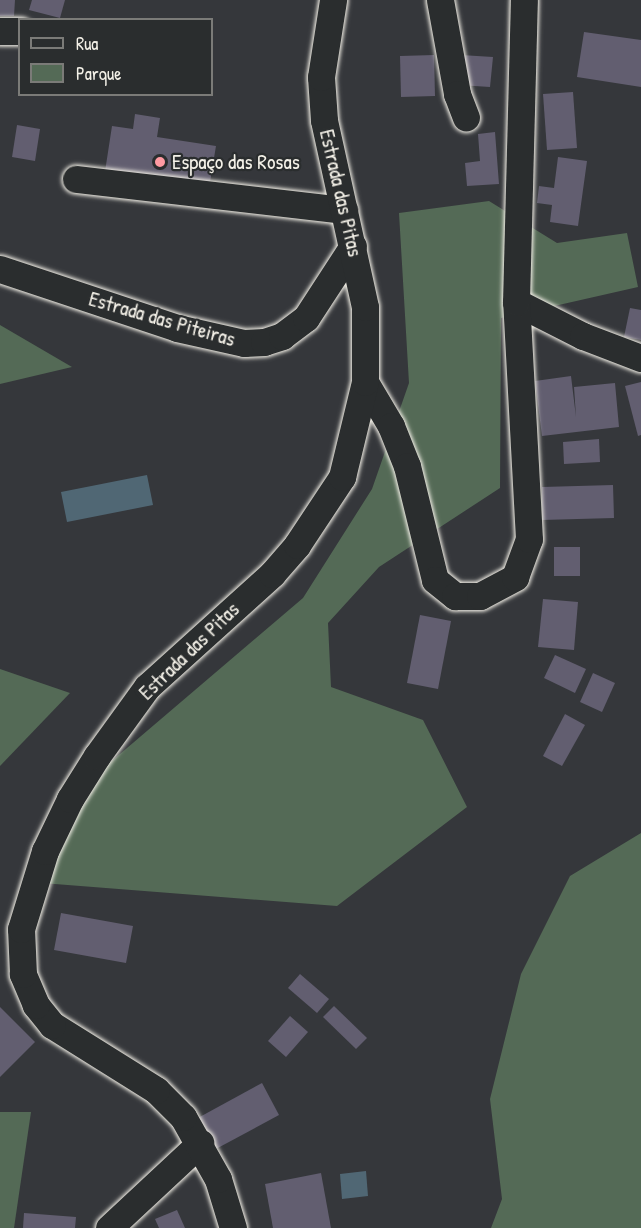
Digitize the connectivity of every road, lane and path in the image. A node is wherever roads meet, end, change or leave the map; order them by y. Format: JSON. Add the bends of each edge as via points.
{"nodes":[{"id":1,"x":333,"y":0,"type":"edge"},
{"id":2,"x":440,"y":0,"type":"edge"},
{"id":3,"x":524,"y":0,"type":"edge"},
{"id":4,"x":0,"y":31,"type":"edge"},
{"id":5,"x":18,"y":31,"type":"edge"},
{"id":6,"x":466,"y":117,"type":"dead end"},
{"id":7,"x":76,"y":179,"type":"dead end"},
{"id":8,"x":344,"y":210,"type":"junction"},
{"id":9,"x":353,"y":246,"type":"junction"},
{"id":10,"x":0,"y":269,"type":"edge"},
{"id":11,"x":516,"y":302,"type":"junction"},
{"id":12,"x":641,"y":358,"type":"edge"},
{"id":13,"x":364,"y":382,"type":"junction"},
{"id":14,"x":200,"y":1143,"type":"junction"},
{"id":15,"x":109,"y":1228,"type":"edge"},
{"id":16,"x":233,"y":1228,"type":"edge"}],
"edges":[{"from":1,"to":8,"type":"street","name":"Estrada das Pitas","via":[[321,77],[330,159]]},
{"from":2,"to":6,"type":"street","via":[[457,94]]},
{"from":3,"to":11,"type":"street"},
{"from":4,"to":5,"type":"street"},
{"from":7,"to":8,"type":"street"},
{"from":8,"to":9,"type":"street","name":"Estrada das Pitas"},
{"from":9,"to":10,"type":"street","name":"Estrada das Piteiras","via":[[306,318],[282,336],[264,342],[244,343],[177,328]]},
{"from":9,"to":13,"type":"street","name":"Estrada das Pitas","via":[[365,307]]},
{"from":11,"to":12,"type":"street","via":[[583,336]]},
{"from":11,"to":13,"type":"street","via":[[529,539],[515,577],[494,592],[455,596],[435,580],[408,466],[391,426]]},
{"from":13,"to":14,"type":"street","name":"Estrada das Pitas","via":[[342,477],[321,513],[272,573],[147,687],[103,747],[70,799],[45,851],[21,928],[24,974],[36,1005],[52,1025],[156,1090],[183,1117]]},
{"from":14,"to":15,"type":"street"},
{"from":14,"to":16,"type":"street","name":"Estrada das Pitas","via":[[218,1179]]}]}
